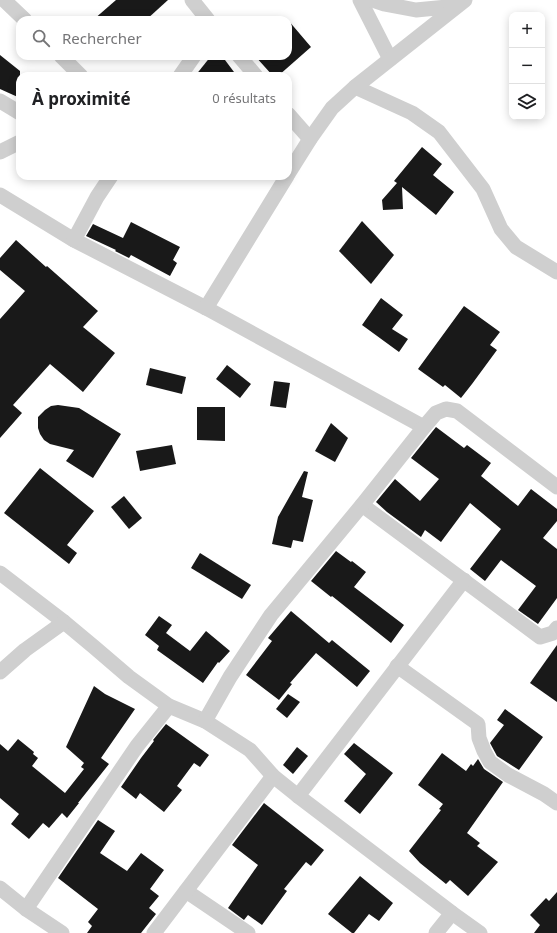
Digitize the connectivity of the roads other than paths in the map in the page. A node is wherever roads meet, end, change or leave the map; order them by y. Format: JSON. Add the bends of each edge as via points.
{"nodes":[{"id":1,"x":4,"y":0,"type":"edge"},
{"id":2,"x":192,"y":0,"type":"edge"},
{"id":3,"x":360,"y":0,"type":"edge"},
{"id":4,"x":372,"y":0,"type":"edge"},
{"id":5,"x":461,"y":3,"type":"edge"},
{"id":6,"x":21,"y":16,"type":"edge"},
{"id":7,"x":205,"y":16,"type":"edge"},
{"id":8,"x":390,"y":59,"type":"junction"},
{"id":9,"x":65,"y":60,"type":"edge"},
{"id":10,"x":191,"y":60,"type":"edge"},
{"id":11,"x":242,"y":60,"type":"edge"},
{"id":12,"x":77,"y":72,"type":"edge"},
{"id":13,"x":183,"y":72,"type":"edge"},
{"id":14,"x":253,"y":72,"type":"edge"},
{"id":15,"x":355,"y":87,"type":"junction"},
{"id":16,"x":0,"y":101,"type":"edge"},
{"id":17,"x":16,"y":111,"type":"edge"},
{"id":18,"x":292,"y":119,"type":"edge"},
{"id":19,"x":310,"y":139,"type":"junction"},
{"id":20,"x":16,"y":144,"type":"edge"},
{"id":21,"x":0,"y":152,"type":"edge"},
{"id":22,"x":292,"y":167,"type":"edge"},
{"id":23,"x":108,"y":180,"type":"edge"},
{"id":24,"x":284,"y":180,"type":"edge"},
{"id":25,"x":0,"y":195,"type":"edge"},
{"id":26,"x":74,"y":240,"type":"junction"},
{"id":27,"x":557,"y":272,"type":"edge"},
{"id":28,"x":206,"y":308,"type":"junction"},
{"id":29,"x":424,"y":426,"type":"junction"},
{"id":30,"x":557,"y":487,"type":"edge"},
{"id":31,"x":362,"y":505,"type":"junction"},
{"id":32,"x":0,"y":574,"type":"edge"},
{"id":33,"x":464,"y":580,"type":"junction"},
{"id":34,"x":64,"y":622,"type":"junction"},
{"id":35,"x":557,"y":628,"type":"edge"},
{"id":36,"x":397,"y":666,"type":"junction"},
{"id":37,"x":0,"y":672,"type":"edge"},
{"id":38,"x":169,"y":706,"type":"junction"},
{"id":39,"x":205,"y":721,"type":"junction"},
{"id":40,"x":273,"y":776,"type":"junction"},
{"id":41,"x":298,"y":796,"type":"junction"},
{"id":42,"x":557,"y":803,"type":"edge"},
{"id":43,"x":0,"y":888,"type":"edge"},
{"id":44,"x":186,"y":891,"type":"junction"},
{"id":45,"x":26,"y":908,"type":"junction"},
{"id":46,"x":452,"y":913,"type":"junction"},
{"id":47,"x":62,"y":933,"type":"edge"},
{"id":48,"x":154,"y":933,"type":"edge"},
{"id":49,"x":248,"y":933,"type":"edge"},
{"id":50,"x":436,"y":933,"type":"edge"},
{"id":51,"x":480,"y":933,"type":"edge"}],
"edges":[{"from":1,"to":6,"type":"street"},
{"from":2,"to":7,"type":"street"},
{"from":3,"to":8,"type":"street"},
{"from":4,"to":5,"type":"street","via":[[416,10]]},
{"from":5,"to":8,"type":"street"},
{"from":8,"to":15,"type":"street"},
{"from":9,"to":12,"type":"street"},
{"from":10,"to":13,"type":"street"},
{"from":11,"to":14,"type":"street"},
{"from":15,"to":19,"type":"street","via":[[332,108]]},
{"from":15,"to":27,"type":"street","via":[[412,113],[439,132],[484,189],[501,229],[516,247]]},
{"from":16,"to":17,"type":"street"},
{"from":18,"to":19,"type":"street"},
{"from":19,"to":22,"type":"street"},
{"from":20,"to":21,"type":"street"},
{"from":23,"to":26,"type":"street"},
{"from":24,"to":28,"type":"street"},
{"from":25,"to":26,"type":"street"},
{"from":26,"to":28,"type":"street"},
{"from":28,"to":29,"type":"street"},
{"from":29,"to":30,"type":"street","via":[[436,413],[446,409],[457,411]]},
{"from":29,"to":31,"type":"street"},
{"from":31,"to":33,"type":"street"},
{"from":31,"to":39,"type":"street","via":[[272,615],[230,677]]},
{"from":32,"to":34,"type":"street"},
{"from":33,"to":35,"type":"street","via":[[540,637],[553,634]]},
{"from":33,"to":36,"type":"street"},
{"from":34,"to":37,"type":"street"},
{"from":34,"to":38,"type":"street","via":[[129,677]]},
{"from":36,"to":41,"type":"street"},
{"from":36,"to":42,"type":"street","via":[[478,724],[479,738],[490,762]]},
{"from":38,"to":39,"type":"street"},
{"from":38,"to":45,"type":"street","via":[[137,746]]},
{"from":39,"to":40,"type":"street","via":[[250,750]]},
{"from":40,"to":41,"type":"street"},
{"from":40,"to":44,"type":"street"},
{"from":41,"to":46,"type":"street"},
{"from":43,"to":45,"type":"street"},
{"from":44,"to":48,"type":"street"},
{"from":44,"to":49,"type":"street"},
{"from":45,"to":47,"type":"street"},
{"from":46,"to":50,"type":"street"},
{"from":46,"to":51,"type":"street"}]}
